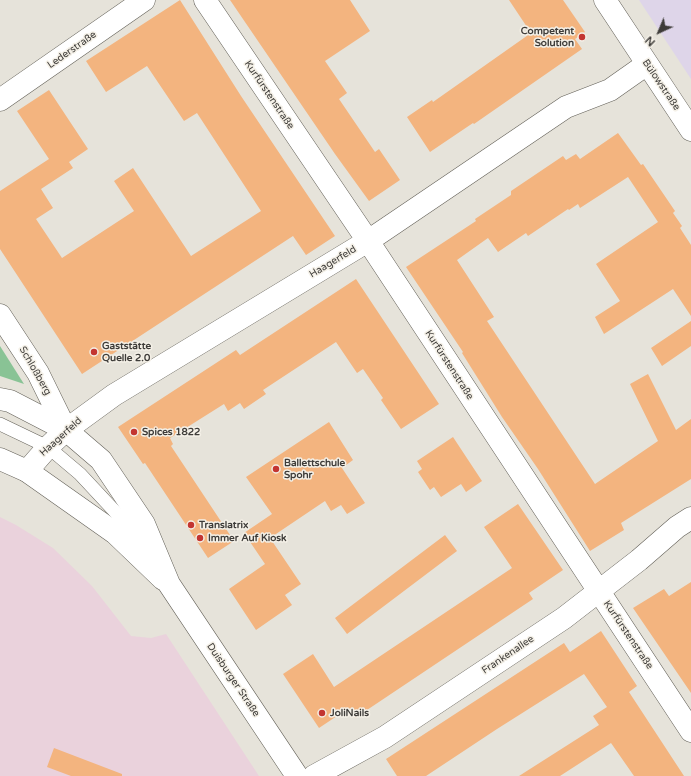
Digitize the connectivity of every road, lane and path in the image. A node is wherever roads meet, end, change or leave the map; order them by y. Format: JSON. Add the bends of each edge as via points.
{"nodes":[{"id":1,"x":144,"y":0,"type":"edge"},
{"id":2,"x":205,"y":0,"type":"edge"},
{"id":3,"x":605,"y":0,"type":"edge"},
{"id":4,"x":647,"y":64,"type":"junction"},
{"id":5,"x":0,"y":100,"type":"edge"},
{"id":6,"x":691,"y":130,"type":"edge"},
{"id":7,"x":368,"y":241,"type":"junction"},
{"id":8,"x":0,"y":315,"type":"edge"},
{"id":9,"x":0,"y":399,"type":"edge"},
{"id":10,"x":0,"y":424,"type":"edge"},
{"id":11,"x":66,"y":430,"type":"junction"},
{"id":12,"x":48,"y":447,"type":"junction"},
{"id":13,"x":0,"y":459,"type":"edge"},
{"id":14,"x":27,"y":471,"type":"junction"},
{"id":15,"x":691,"y":518,"type":"edge"},
{"id":16,"x":168,"y":584,"type":"junction"},
{"id":17,"x":598,"y":591,"type":"junction"},
{"id":18,"x":691,"y":731,"type":"edge"},
{"id":19,"x":297,"y":776,"type":"edge"},
{"id":20,"x":314,"y":776,"type":"edge"}],
"edges":[{"from":1,"to":5,"type":"street","name":"Lederstraße"},
{"from":2,"to":7,"type":"street","name":"Kurfürstenstraße"},
{"from":3,"to":4,"type":"street","name":"Bülowstraße"},
{"from":4,"to":6,"type":"street","name":"Bülowstraße"},
{"from":4,"to":7,"type":"street","name":"Haagerfeld","via":[[610,90],[566,107]]},
{"from":7,"to":11,"type":"street","name":"Haagerfeld","via":[[114,395]]},
{"from":7,"to":17,"type":"street","name":"Kurfürstenstraße"},
{"from":8,"to":11,"type":"street","name":"Schloßberg","via":[[38,373]]},
{"from":9,"to":11,"type":"street","via":[[10,401]]},
{"from":10,"to":12,"type":"lane"},
{"from":11,"to":12,"type":"street","name":"Haagerfeld"},
{"from":11,"to":16,"type":"street","name":"Duisburger Straße","via":[[101,460],[144,524]]},
{"from":12,"to":14,"type":"street","name":"Haagerfeld"},
{"from":12,"to":16,"type":"lane","via":[[80,474],[121,518]]},
{"from":13,"to":14,"type":"street","name":"Duisburger Straße"},
{"from":14,"to":16,"type":"street","name":"Duisburger Straße","via":[[115,533]]},
{"from":15,"to":17,"type":"street","name":"Frankenallee"},
{"from":16,"to":19,"type":"street","name":"Duisburger Straße"},
{"from":17,"to":18,"type":"street","name":"Kurfürstenstraße"},
{"from":17,"to":20,"type":"street","name":"Frankenallee","via":[[564,618],[385,737]]}]}
